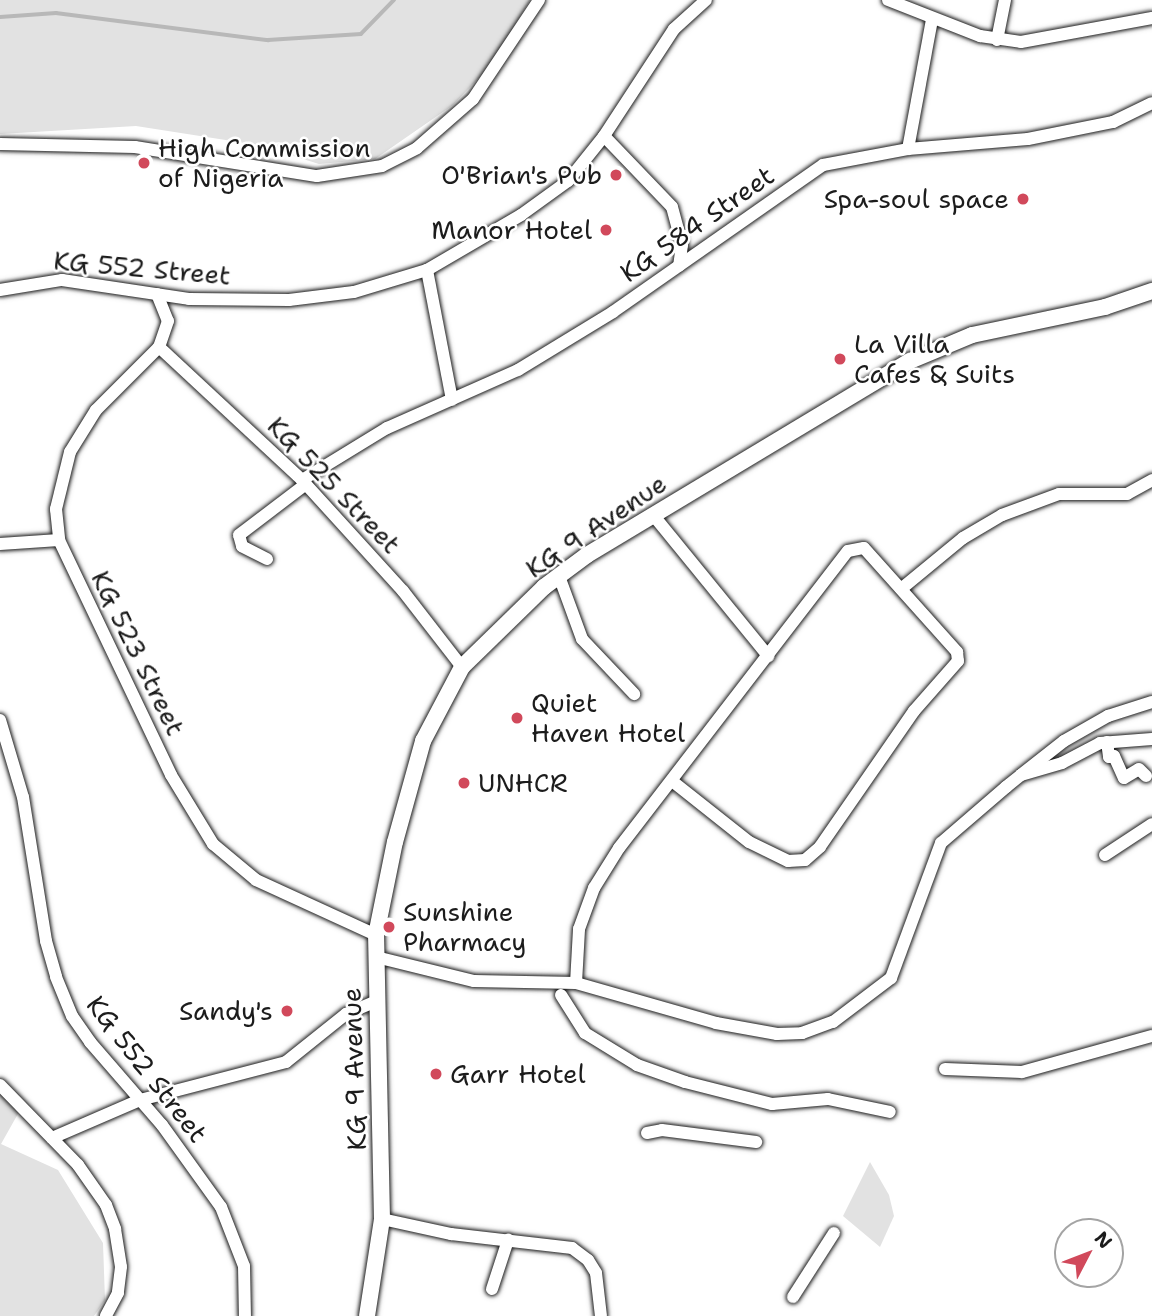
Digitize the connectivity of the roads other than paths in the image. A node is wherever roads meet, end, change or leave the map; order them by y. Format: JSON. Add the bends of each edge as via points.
{"nodes":[{"id":1,"x":539,"y":0,"type":"edge"},
{"id":2,"x":706,"y":0,"type":"edge"},
{"id":3,"x":888,"y":0,"type":"edge"},
{"id":4,"x":1005,"y":0,"type":"edge"},
{"id":5,"x":1152,"y":18,"type":"edge"},
{"id":6,"x":932,"y":19,"type":"junction"},
{"id":7,"x":997,"y":40,"type":"junction"},
{"id":8,"x":1152,"y":103,"type":"edge"},
{"id":9,"x":604,"y":136,"type":"junction"},
{"id":10,"x":0,"y":144,"type":"edge"},
{"id":11,"x":908,"y":149,"type":"junction"},
{"id":12,"x":679,"y":266,"type":"junction"},
{"id":13,"x":426,"y":270,"type":"junction"},
{"id":14,"x":0,"y":290,"type":"edge"},
{"id":15,"x":1152,"y":291,"type":"edge"},
{"id":16,"x":157,"y":294,"type":"junction"},
{"id":17,"x":159,"y":347,"type":"junction"},
{"id":18,"x":452,"y":400,"type":"junction"},
{"id":19,"x":1152,"y":480,"type":"edge"},
{"id":20,"x":304,"y":482,"type":"junction"},
{"id":21,"x":653,"y":516,"type":"junction"},
{"id":22,"x":58,"y":540,"type":"junction"},
{"id":23,"x":0,"y":544,"type":"edge"},
{"id":24,"x":267,"y":559,"type":"dead end"},
{"id":25,"x":559,"y":576,"type":"junction"},
{"id":26,"x":901,"y":589,"type":"junction"},
{"id":27,"x":768,"y":656,"type":"junction"},
{"id":28,"x":463,"y":667,"type":"junction"},
{"id":29,"x":634,"y":694,"type":"dead end"},
{"id":30,"x":1152,"y":702,"type":"edge"},
{"id":31,"x":0,"y":720,"type":"edge"},
{"id":32,"x":1152,"y":738,"type":"edge"},
{"id":33,"x":1107,"y":742,"type":"junction"},
{"id":34,"x":1021,"y":775,"type":"junction"},
{"id":35,"x":1146,"y":776,"type":"dead end"},
{"id":36,"x":672,"y":781,"type":"junction"},
{"id":37,"x":1151,"y":826,"type":"edge"},
{"id":38,"x":1105,"y":855,"type":"dead end"},
{"id":39,"x":376,"y":935,"type":"junction"},
{"id":40,"x":376,"y":957,"type":"junction"},
{"id":41,"x":576,"y":983,"type":"junction"},
{"id":42,"x":561,"y":995,"type":"dead end"},
{"id":43,"x":374,"y":1002,"type":"junction"},
{"id":44,"x":1152,"y":1036,"type":"edge"},
{"id":45,"x":944,"y":1069,"type":"dead end"},
{"id":46,"x":0,"y":1085,"type":"edge"},
{"id":47,"x":140,"y":1100,"type":"junction"},
{"id":48,"x":890,"y":1112,"type":"dead end"},
{"id":49,"x":647,"y":1133,"type":"dead end"},
{"id":50,"x":52,"y":1138,"type":"junction"},
{"id":51,"x":755,"y":1142,"type":"dead end"},
{"id":52,"x":382,"y":1219,"type":"junction"},
{"id":53,"x":834,"y":1233,"type":"dead end"},
{"id":54,"x":508,"y":1240,"type":"junction"},
{"id":55,"x":492,"y":1289,"type":"dead end"},
{"id":56,"x":793,"y":1297,"type":"dead end"},
{"id":57,"x":106,"y":1316,"type":"edge"},
{"id":58,"x":245,"y":1316,"type":"edge"},
{"id":59,"x":367,"y":1316,"type":"edge"},
{"id":60,"x":601,"y":1316,"type":"edge"}],
"edges":[{"from":1,"to":10,"type":"street","via":[[473,99],[417,148],[382,166],[317,176],[135,147]]},
{"from":2,"to":9,"type":"street","name":"KG 552 Street","via":[[674,29]]},
{"from":3,"to":6,"type":"street"},
{"from":4,"to":7,"type":"street"},
{"from":5,"to":7,"type":"street","via":[[1045,40]]},
{"from":6,"to":7,"type":"street"},
{"from":6,"to":11,"type":"street"},
{"from":8,"to":11,"type":"street","name":"KG 584 Street","via":[[1113,121],[1028,139]]},
{"from":9,"to":12,"type":"street","via":[[672,207],[681,245]]},
{"from":9,"to":13,"type":"street","name":"KG 552 Street","via":[[568,181],[521,215]]},
{"from":11,"to":12,"type":"street","name":"KG 584 Street","via":[[823,165]]},
{"from":12,"to":18,"type":"street","name":"KG 584 Street","via":[[519,370]]},
{"from":13,"to":16,"type":"street","name":"KG 552 Street","via":[[354,292],[289,300],[189,299]]},
{"from":13,"to":18,"type":"street"},
{"from":14,"to":16,"type":"street","name":"KG 552 Street","via":[[62,280]]},
{"from":15,"to":21,"type":"main road","name":"KG 9 Avenue","via":[[1105,307],[947,343]]},
{"from":16,"to":17,"type":"street","name":"KG 523 Street","via":[[168,321]]},
{"from":17,"to":20,"type":"street","name":"KG 525 Street"},
{"from":17,"to":22,"type":"street","name":"KG 523 Street","via":[[96,411],[70,452],[57,509]]},
{"from":18,"to":20,"type":"street","name":"KG 584 Street","via":[[387,428]]},
{"from":19,"to":26,"type":"street","via":[[1127,494],[1059,494],[1002,515],[963,538]]},
{"from":20,"to":24,"type":"street","name":"KG 584 Street","via":[[239,535],[242,546]]},
{"from":20,"to":28,"type":"street","name":"KG 525 Street"},
{"from":21,"to":25,"type":"main road","name":"KG 9 Avenue"},
{"from":21,"to":27,"type":"street"},
{"from":22,"to":23,"type":"street"},
{"from":22,"to":39,"type":"street","name":"KG 523 Street","via":[[171,775],[213,844],[256,880]]},
{"from":25,"to":28,"type":"main road","name":"KG 9 Avenue"},
{"from":25,"to":29,"type":"street","via":[[582,639]]},
{"from":26,"to":27,"type":"street","via":[[864,548],[853,547]]},
{"from":26,"to":36,"type":"street","via":[[957,652],[958,661],[914,710],[813,855],[799,862],[774,856],[717,819]]},
{"from":27,"to":36,"type":"street"},
{"from":28,"to":39,"type":"main road","name":"KG 9 Avenue","via":[[423,741]]},
{"from":30,"to":34,"type":"street","via":[[1108,716],[1064,741]]},
{"from":31,"to":47,"type":"street","name":"KG 552 Street","via":[[23,797],[46,942],[56,976],[72,1016]]},
{"from":32,"to":33,"type":"street"},
{"from":33,"to":34,"type":"street"},
{"from":33,"to":35,"type":"street","via":[[1109,757],[1114,756],[1124,778],[1139,769]]},
{"from":34,"to":41,"type":"street","via":[[941,844],[891,978],[833,1022],[802,1033],[777,1034],[716,1023]]},
{"from":36,"to":41,"type":"street","via":[[620,848],[585,906]]},
{"from":37,"to":38,"type":"street"},
{"from":39,"to":40,"type":"main road","name":"KG 9 Avenue"},
{"from":40,"to":41,"type":"street","via":[[474,981]]},
{"from":40,"to":43,"type":"main road","name":"KG 9 Avenue"},
{"from":42,"to":48,"type":"street","via":[[584,1033],[637,1065],[772,1104],[828,1099]]},
{"from":43,"to":47,"type":"street","via":[[346,1014],[286,1062]]},
{"from":43,"to":52,"type":"main road","name":"KG 9 Avenue"},
{"from":44,"to":45,"type":"street","via":[[1022,1072]]},
{"from":46,"to":50,"type":"street"},
{"from":47,"to":50,"type":"street"},
{"from":47,"to":58,"type":"street","name":"KG 552 Street","via":[[221,1207],[244,1266]]},
{"from":49,"to":51,"type":"street","via":[[662,1129]]},
{"from":50,"to":57,"type":"street","via":[[99,1195],[115,1229],[121,1267],[118,1293]]},
{"from":52,"to":54,"type":"street"},
{"from":52,"to":59,"type":"main road","name":"KG 9 Avenue"},
{"from":53,"to":56,"type":"street"},
{"from":54,"to":55,"type":"street"},
{"from":54,"to":60,"type":"street","via":[[572,1248],[589,1260],[599,1282]]}]}
